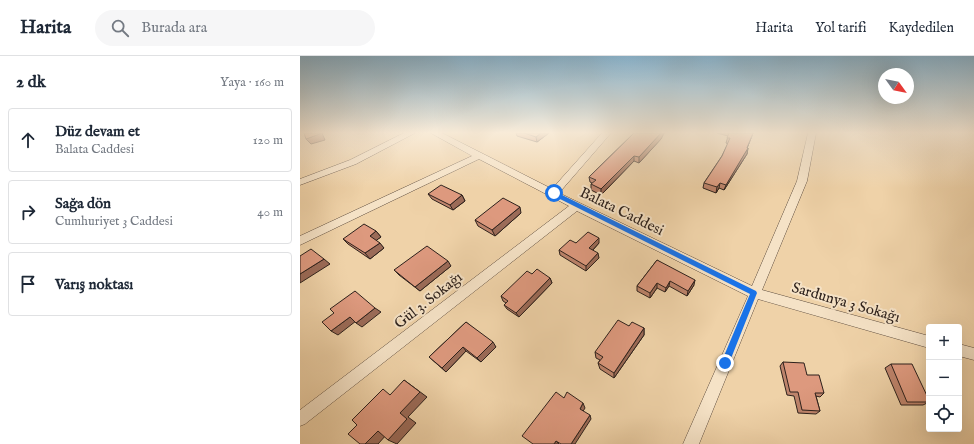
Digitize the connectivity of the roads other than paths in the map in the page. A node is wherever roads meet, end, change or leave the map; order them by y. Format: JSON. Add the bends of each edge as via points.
{"nodes":[{"id":1,"x":375,"y":151,"type":"edge"},
{"id":2,"x":469,"y":151,"type":"edge"},
{"id":3,"x":591,"y":151,"type":"edge"},
{"id":4,"x":808,"y":151,"type":"edge"},
{"id":5,"x":478,"y":156,"type":"junction"},
{"id":6,"x":300,"y":182,"type":"edge"},
{"id":7,"x":554,"y":193,"type":"junction"},
{"id":8,"x":576,"y":206,"type":"junction"},
{"id":9,"x":300,"y":241,"type":"edge"},
{"id":10,"x":754,"y":293,"type":"junction"},
{"id":11,"x":926,"y":341,"type":"edge"},
{"id":12,"x":962,"y":351,"type":"edge"},
{"id":13,"x":974,"y":354,"type":"edge"},
{"id":14,"x":300,"y":419,"type":"edge"},
{"id":15,"x":691,"y":444,"type":"edge"}],
"edges":[{"from":1,"to":6,"type":"street"},
{"from":2,"to":5,"type":"street","name":"Balata Caddesi"},
{"from":3,"to":7,"type":"street"},
{"from":4,"to":10,"type":"street","via":[[802,181]]},
{"from":5,"to":7,"type":"street","name":"Balata Caddesi"},
{"from":5,"to":9,"type":"street"},
{"from":7,"to":8,"type":"street","name":"Balata Caddesi"},
{"from":8,"to":10,"type":"street","name":"Balata Caddesi"},
{"from":8,"to":14,"type":"street","name":"Gül 3. Sokağı"},
{"from":10,"to":11,"type":"street","name":"Sardunya 3 Sokağı"},
{"from":10,"to":15,"type":"street"},
{"from":12,"to":13,"type":"street"}]}
